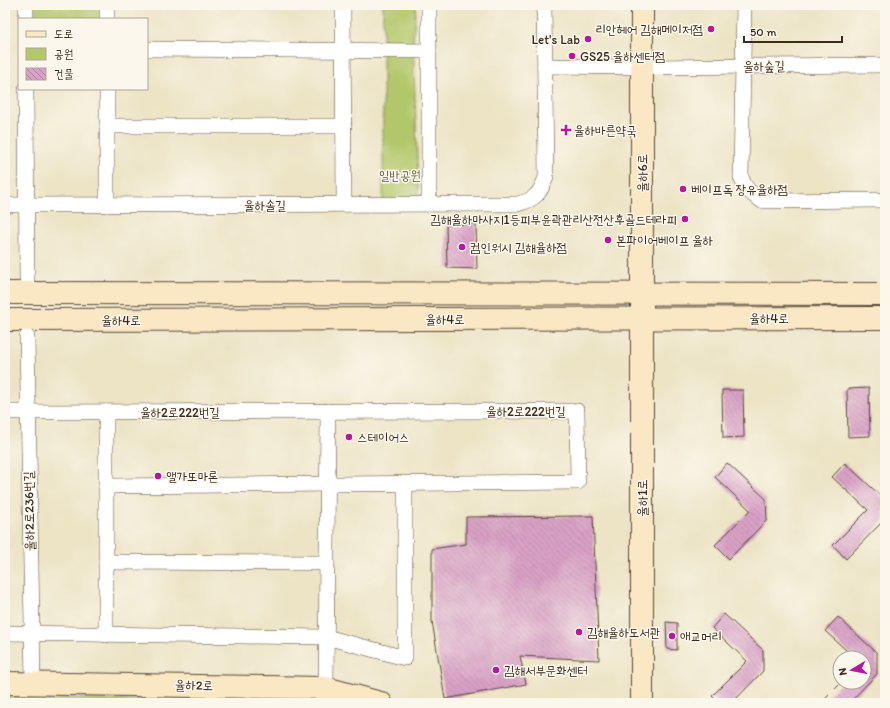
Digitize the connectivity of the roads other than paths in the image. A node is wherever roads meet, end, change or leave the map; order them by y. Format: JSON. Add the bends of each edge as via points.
{"nodes":[{"id":1,"x":26,"y":5,"type":"edge"},
{"id":2,"x":107,"y":5,"type":"edge"},
{"id":3,"x":343,"y":5,"type":"edge"},
{"id":4,"x":429,"y":5,"type":"edge"},
{"id":5,"x":544,"y":5,"type":"edge"},
{"id":6,"x":642,"y":5,"type":"edge"},
{"id":7,"x":744,"y":5,"type":"edge"},
{"id":8,"x":26,"y":18,"type":"edge"},
{"id":9,"x":107,"y":18,"type":"edge"},
{"id":10,"x":148,"y":49,"type":"edge"},
{"id":11,"x":344,"y":50,"type":"junction"},
{"id":12,"x":429,"y":51,"type":"junction"},
{"id":13,"x":885,"y":65,"type":"edge"},
{"id":14,"x":545,"y":66,"type":"junction"},
{"id":15,"x":743,"y":66,"type":"junction"},
{"id":16,"x":643,"y":68,"type":"junction"},
{"id":17,"x":26,"y":90,"type":"edge"},
{"id":18,"x":107,"y":90,"type":"edge"},
{"id":19,"x":107,"y":126,"type":"junction"},
{"id":20,"x":344,"y":126,"type":"junction"},
{"id":21,"x":885,"y":200,"type":"edge"},
{"id":22,"x":344,"y":204,"type":"junction"},
{"id":23,"x":429,"y":204,"type":"junction"},
{"id":24,"x":26,"y":205,"type":"junction"},
{"id":25,"x":107,"y":205,"type":"junction"},
{"id":26,"x":5,"y":206,"type":"edge"},
{"id":27,"x":27,"y":280,"type":"dead end"},
{"id":28,"x":5,"y":293,"type":"edge"},
{"id":29,"x":642,"y":294,"type":"junction"},
{"id":30,"x":885,"y":294,"type":"edge"},
{"id":31,"x":885,"y":318,"type":"edge"},
{"id":32,"x":642,"y":319,"type":"junction"},
{"id":33,"x":5,"y":320,"type":"edge"},
{"id":34,"x":27,"y":337,"type":"dead end"},
{"id":35,"x":328,"y":411,"type":"junction"},
{"id":36,"x":5,"y":412,"type":"edge"},
{"id":37,"x":28,"y":412,"type":"junction"},
{"id":38,"x":106,"y":412,"type":"junction"},
{"id":39,"x":327,"y":484,"type":"junction"},
{"id":40,"x":406,"y":484,"type":"junction"},
{"id":41,"x":106,"y":486,"type":"junction"},
{"id":42,"x":106,"y":562,"type":"junction"},
{"id":43,"x":327,"y":563,"type":"junction"},
{"id":44,"x":5,"y":633,"type":"edge"},
{"id":45,"x":32,"y":633,"type":"junction"},
{"id":46,"x":106,"y":635,"type":"junction"},
{"id":47,"x":326,"y":637,"type":"junction"},
{"id":48,"x":33,"y":682,"type":"junction"},
{"id":49,"x":5,"y":683,"type":"edge"},
{"id":50,"x":326,"y":688,"type":"junction"},
{"id":51,"x":381,"y":703,"type":"edge"},
{"id":52,"x":642,"y":703,"type":"edge"}],
"edges":[{"from":1,"to":8,"type":"street"},
{"from":2,"to":9,"type":"street"},
{"from":3,"to":11,"type":"street"},
{"from":4,"to":12,"type":"street"},
{"from":5,"to":14,"type":"street","name":"율하솔길"},
{"from":6,"to":16,"type":"main road","name":"율하6로"},
{"from":7,"to":15,"type":"street"},
{"from":10,"to":11,"type":"street"},
{"from":11,"to":12,"type":"street"},
{"from":11,"to":20,"type":"street"},
{"from":12,"to":23,"type":"street"},
{"from":13,"to":15,"type":"street","name":"율하숲길"},
{"from":14,"to":16,"type":"street","name":"율하숲길"},
{"from":14,"to":23,"type":"street","name":"율하솔길","via":[[546,177],[539,194],[533,199],[517,204]]},
{"from":15,"to":16,"type":"street","name":"율하숲길"},
{"from":15,"to":21,"type":"street","via":[[741,177],[744,188],[762,201]]},
{"from":16,"to":29,"type":"main road","name":"율하6로"},
{"from":17,"to":24,"type":"street"},
{"from":18,"to":19,"type":"street"},
{"from":19,"to":20,"type":"street"},
{"from":19,"to":25,"type":"street"},
{"from":20,"to":22,"type":"street"},
{"from":22,"to":23,"type":"street","name":"율하솔길"},
{"from":22,"to":25,"type":"street","name":"율하솔길"},
{"from":24,"to":25,"type":"street","name":"율하솔길"},
{"from":24,"to":26,"type":"street","name":"율하솔길"},
{"from":24,"to":27,"type":"street"},
{"from":28,"to":29,"type":"main road","name":"율하4로"},
{"from":29,"to":30,"type":"main road","name":"율하4로"},
{"from":29,"to":32,"type":"main road","name":"율하1로"},
{"from":31,"to":32,"type":"main road","name":"율하4로"},
{"from":32,"to":33,"type":"main road","name":"율하4로"},
{"from":32,"to":52,"type":"main road","name":"율하1로"},
{"from":34,"to":37,"type":"street","name":"율하2로236번길"},
{"from":35,"to":38,"type":"street","name":"율하2로222번길"},
{"from":35,"to":39,"type":"street"},
{"from":35,"to":40,"type":"street","name":"율하2로222번길","via":[[577,411],[578,482]]},
{"from":36,"to":37,"type":"street"},
{"from":37,"to":38,"type":"street","name":"율하2로222번길"},
{"from":37,"to":45,"type":"street","name":"율하2로236번길"},
{"from":38,"to":41,"type":"street"},
{"from":39,"to":40,"type":"street","name":"율하2로222번길"},
{"from":39,"to":41,"type":"street","name":"율하2로222번길"},
{"from":39,"to":43,"type":"street"},
{"from":40,"to":47,"type":"street","via":[[405,658]]},
{"from":41,"to":42,"type":"street"},
{"from":42,"to":43,"type":"street"},
{"from":42,"to":46,"type":"street"},
{"from":43,"to":47,"type":"street"},
{"from":44,"to":45,"type":"street"},
{"from":45,"to":46,"type":"street"},
{"from":45,"to":48,"type":"street","name":"율하2로236번길"},
{"from":46,"to":47,"type":"street"},
{"from":47,"to":50,"type":"street"},
{"from":48,"to":49,"type":"main road","name":"율하2로"},
{"from":48,"to":50,"type":"main road","name":"율하2로"},
{"from":50,"to":51,"type":"main road","name":"율하2로"}]}
